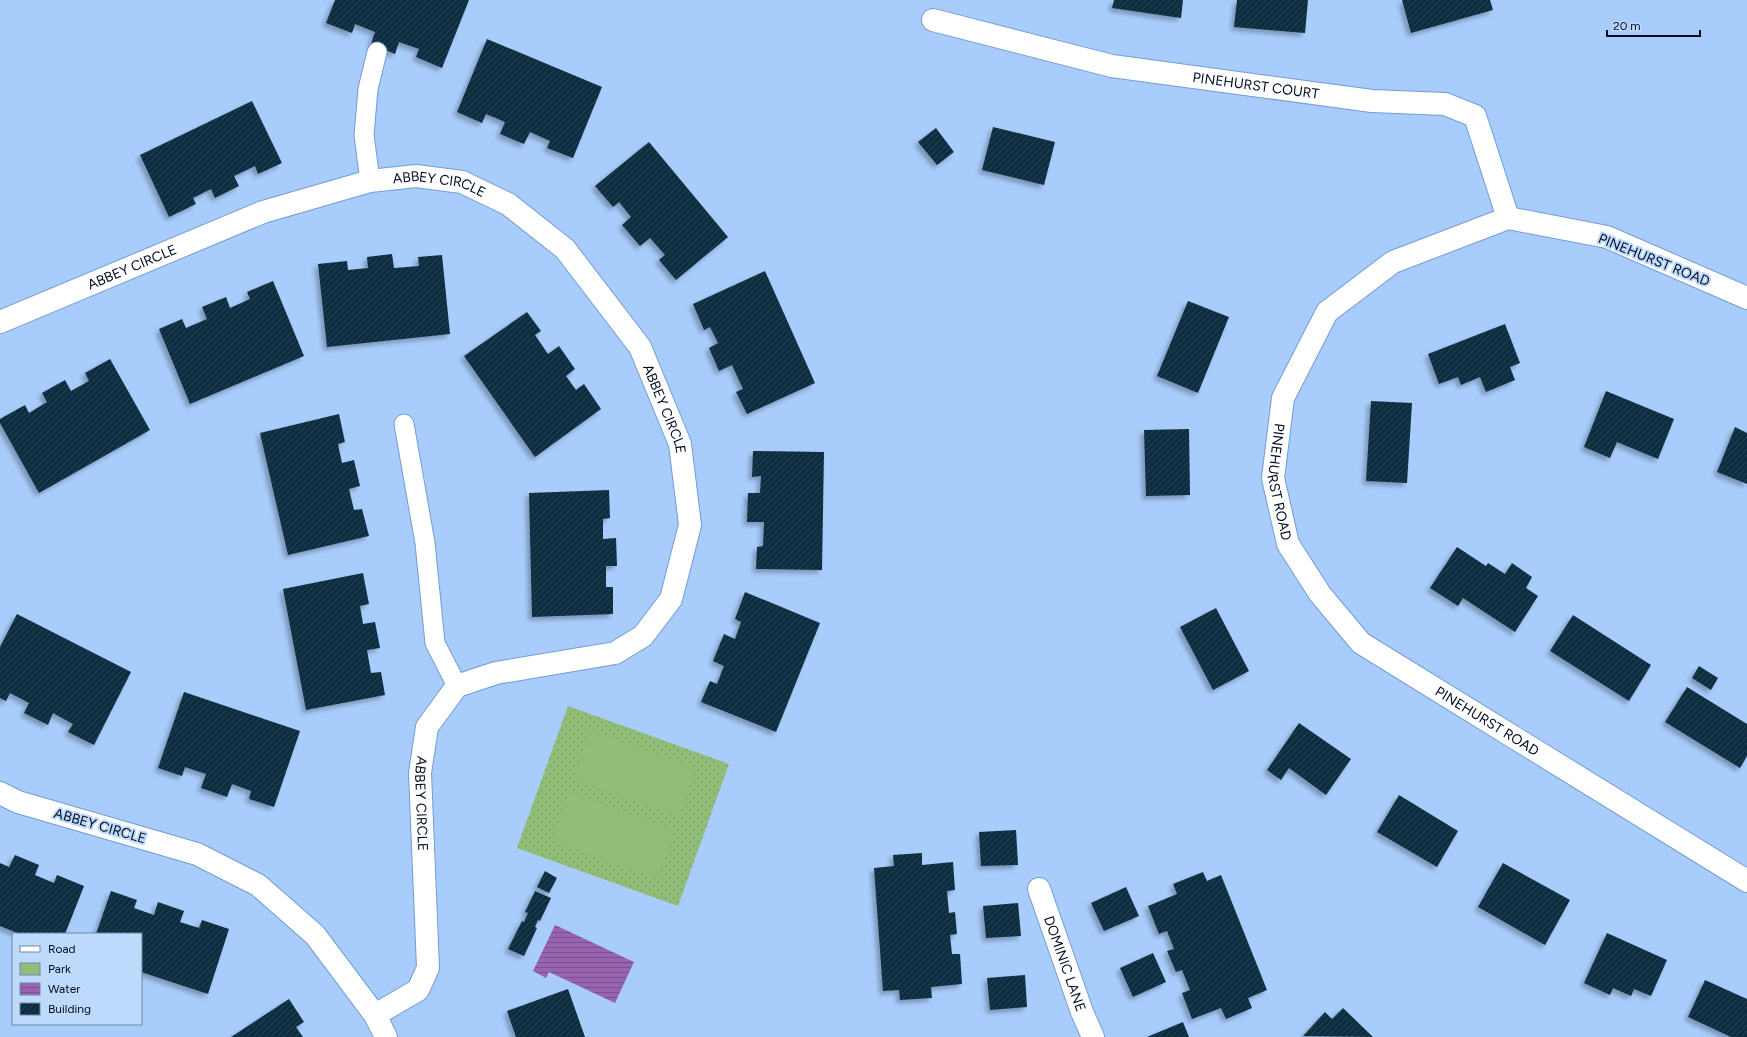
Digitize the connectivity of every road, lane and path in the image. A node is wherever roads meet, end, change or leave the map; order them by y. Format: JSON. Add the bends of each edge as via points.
{"nodes":[{"id":1,"x":933,"y":20,"type":"dead end"},
{"id":2,"x":377,"y":52,"type":"dead end"},
{"id":3,"x":370,"y":181,"type":"junction"},
{"id":4,"x":1508,"y":218,"type":"junction"},
{"id":5,"x":1747,"y":298,"type":"edge"},
{"id":6,"x":0,"y":322,"type":"edge"},
{"id":7,"x":404,"y":424,"type":"dead end"},
{"id":8,"x":457,"y":686,"type":"junction"},
{"id":9,"x":0,"y":793,"type":"edge"},
{"id":10,"x":1747,"y":881,"type":"edge"},
{"id":11,"x":1039,"y":889,"type":"dead end"},
{"id":12,"x":375,"y":1015,"type":"junction"},
{"id":13,"x":386,"y":1037,"type":"edge"},
{"id":14,"x":1093,"y":1037,"type":"edge"}],
"edges":[{"from":1,"to":4,"type":"street","name":"PINEHURST COURT","via":[[1112,66],[1372,101],[1445,104],[1475,116]]},
{"from":2,"to":3,"type":"lane","via":[[368,89],[364,135]]},
{"from":3,"to":6,"type":"street","name":"ABBEY CIRCLE","via":[[263,212]]},
{"from":3,"to":8,"type":"street","name":"ABBEY CIRCLE","via":[[416,176],[462,182],[508,204],[565,249],[640,347],[680,444],[690,525],[671,599],[643,636],[615,653],[496,674]]},
{"from":4,"to":5,"type":"street","name":"PINEHURST ROAD","via":[[1607,237]]},
{"from":4,"to":10,"type":"street","name":"PINEHURST ROAD","via":[[1393,262],[1327,312],[1283,398],[1273,478],[1288,544],[1320,594],[1361,643]]},
{"from":7,"to":8,"type":"lane","via":[[425,543],[435,643]]},
{"from":8,"to":12,"type":"street","name":"ABBEY CIRCLE","via":[[427,726],[420,773],[428,968],[418,990]]},
{"from":9,"to":12,"type":"street","name":"ABBEY CIRCLE","via":[[18,802],[197,854],[258,885],[315,935]]},
{"from":11,"to":14,"type":"street","name":"DOMINIC LANE"},
{"from":12,"to":13,"type":"street","name":"ABBEY CIRCLE"}]}
